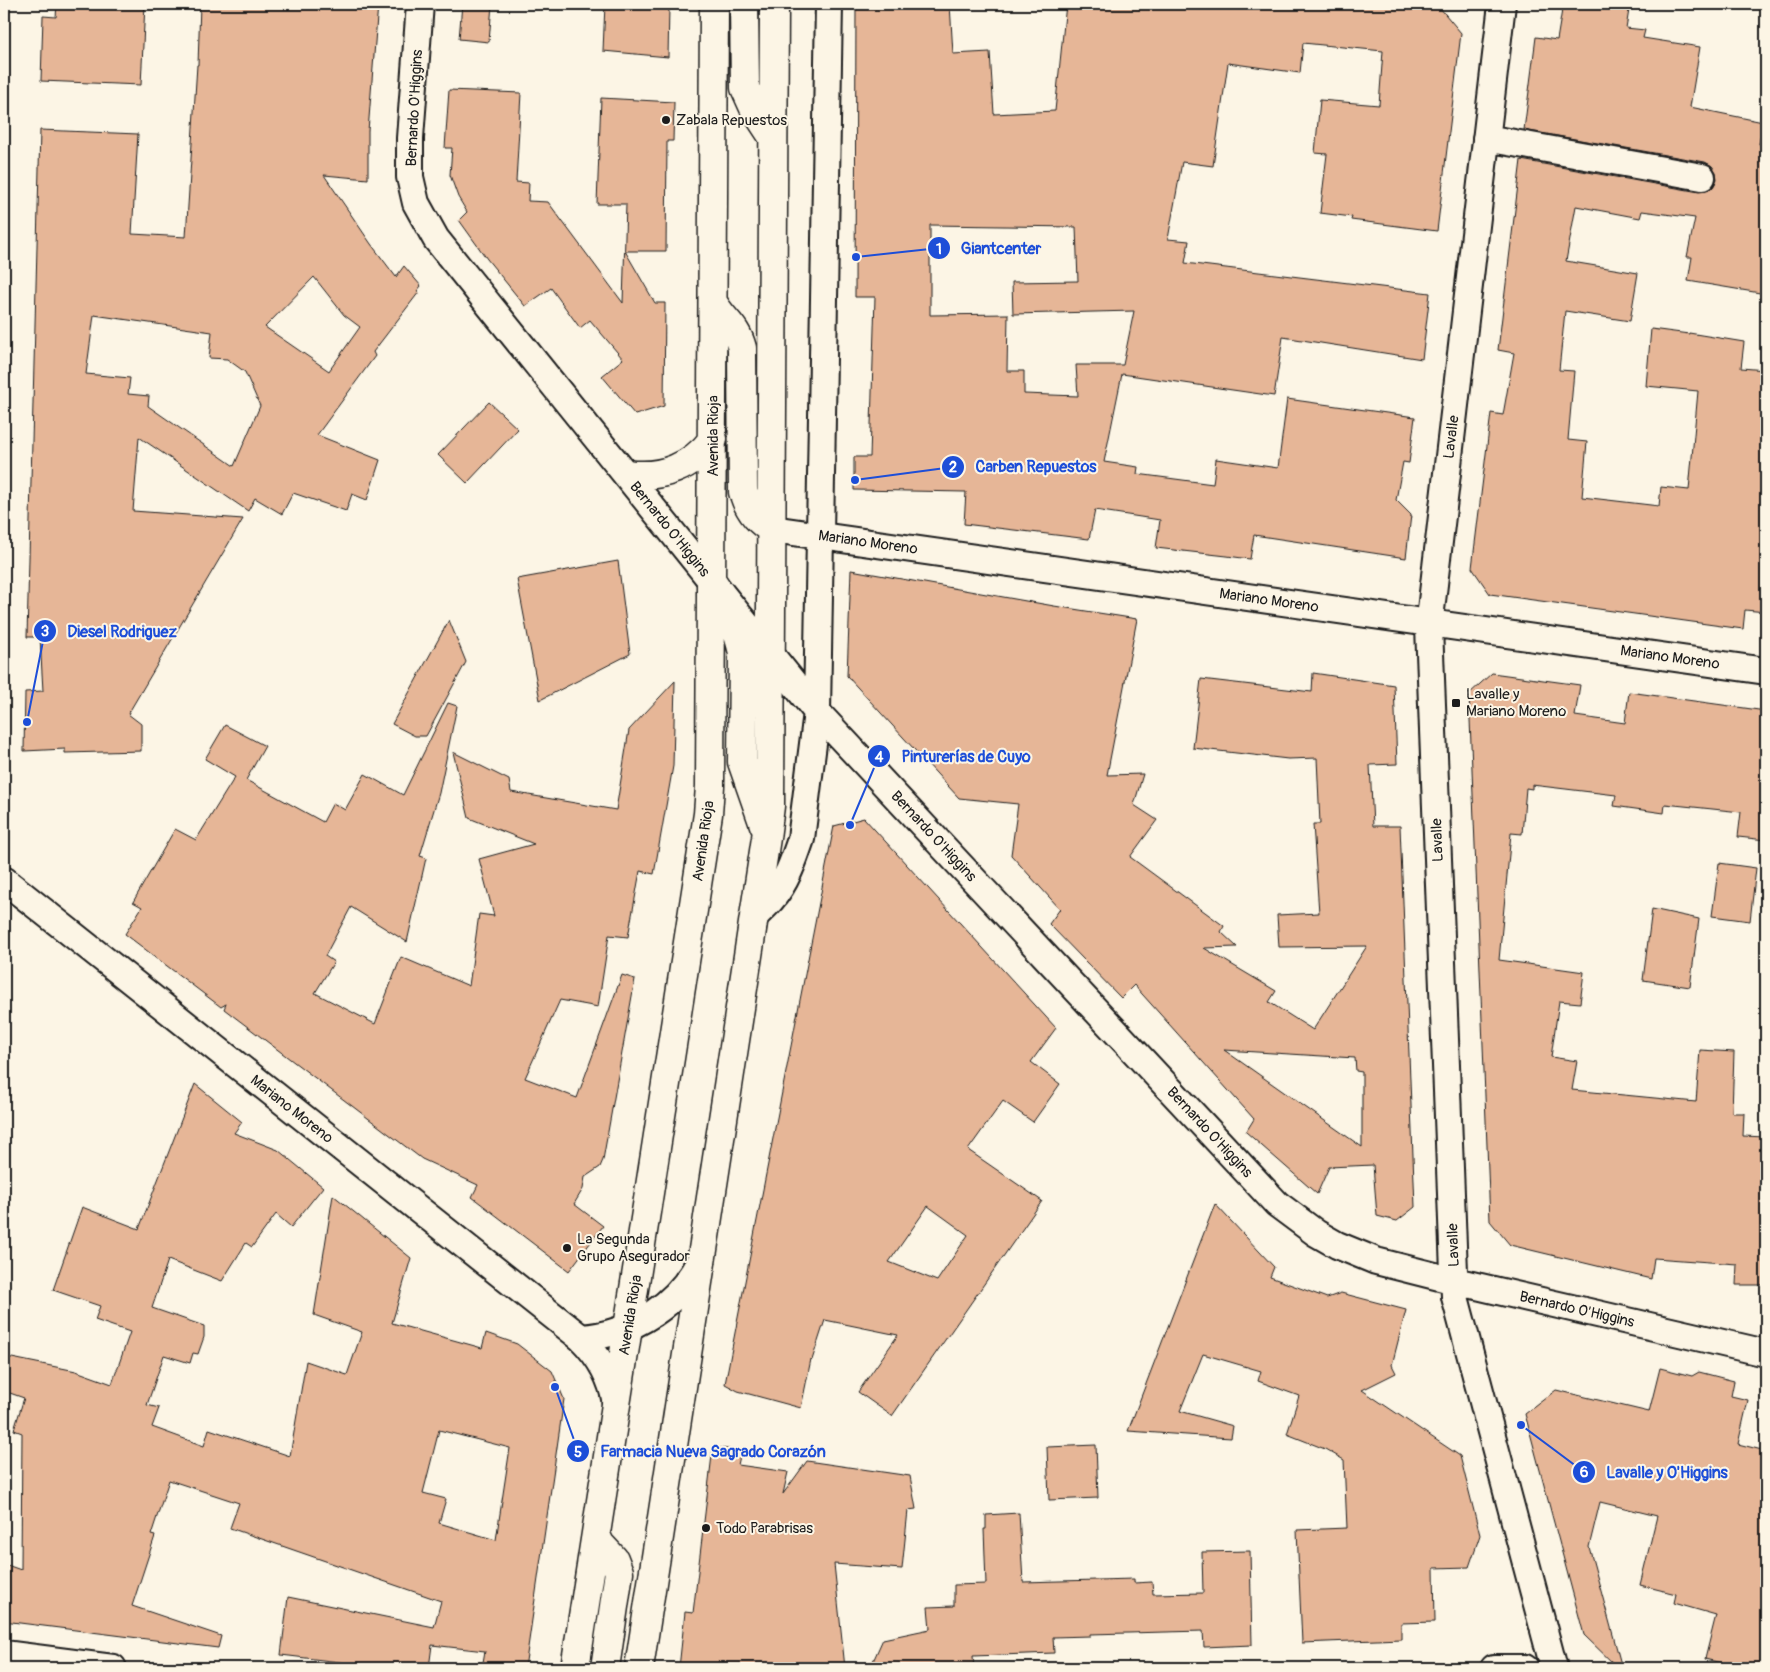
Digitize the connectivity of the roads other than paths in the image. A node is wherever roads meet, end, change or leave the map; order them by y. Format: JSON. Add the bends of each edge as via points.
{"nodes":[{"id":1,"x":420,"y":4,"type":"edge"},
{"id":2,"x":714,"y":4,"type":"edge"},
{"id":3,"x":744,"y":4,"type":"edge"},
{"id":4,"x":774,"y":4,"type":"edge"},
{"id":5,"x":829,"y":4,"type":"edge"},
{"id":6,"x":1502,"y":4,"type":"edge"},
{"id":7,"x":773,"y":137,"type":"junction"},
{"id":8,"x":1486,"y":138,"type":"junction"},
{"id":9,"x":1702,"y":176,"type":"dead end"},
{"id":10,"x":714,"y":302,"type":"junction"},
{"id":11,"x":713,"y":439,"type":"junction"},
{"id":12,"x":627,"y":474,"type":"junction"},
{"id":13,"x":772,"y":529,"type":"junction"},
{"id":14,"x":820,"y":536,"type":"junction"},
{"id":15,"x":712,"y":581,"type":"junction"},
{"id":16,"x":1429,"y":623,"type":"junction"},
{"id":17,"x":771,"y":654,"type":"junction"},
{"id":18,"x":1766,"y":671,"type":"edge"},
{"id":19,"x":817,"y":712,"type":"junction"},
{"id":20,"x":766,"y":838,"type":"junction"},
{"id":21,"x":4,"y":880,"type":"edge"},
{"id":22,"x":754,"y":917,"type":"junction"},
{"id":23,"x":702,"y":1255,"type":"junction"},
{"id":24,"x":1454,"y":1281,"type":"junction"},
{"id":25,"x":628,"y":1327,"type":"junction"},
{"id":26,"x":581,"y":1338,"type":"junction"},
{"id":27,"x":1766,"y":1353,"type":"edge"},
{"id":28,"x":616,"y":1404,"type":"junction"},
{"id":29,"x":596,"y":1535,"type":"junction"},
{"id":30,"x":4,"y":1654,"type":"edge"},
{"id":31,"x":113,"y":1668,"type":"edge"},
{"id":32,"x":575,"y":1668,"type":"edge"},
{"id":33,"x":605,"y":1668,"type":"edge"},
{"id":34,"x":639,"y":1668,"type":"edge"},
{"id":35,"x":1494,"y":1668,"type":"edge"},
{"id":36,"x":1525,"y":1668,"type":"edge"},
{"id":37,"x":1554,"y":1668,"type":"edge"}],
"edges":[{"from":1,"to":12,"type":"street","name":"Bernardo O'Higgins","via":[[410,138],[410,177],[416,203],[436,240]]},
{"from":2,"to":10,"type":"main road","name":"Avenida Rioja"},
{"from":3,"to":7,"type":"main road","via":[[745,88]]},
{"from":4,"to":7,"type":"main road"},
{"from":5,"to":14,"type":"street"},
{"from":6,"to":8,"type":"street","name":"Lavalle"},
{"from":7,"to":13,"type":"main road"},
{"from":8,"to":9,"type":"street"},
{"from":8,"to":16,"type":"street","name":"Lavalle"},
{"from":10,"to":11,"type":"main road","name":"Avenida Rioja"},
{"from":10,"to":13,"type":"main road","via":[[718,312],[735,329],[742,348],[743,492],[753,513]]},
{"from":11,"to":12,"type":"main road","via":[[699,454],[675,470],[654,475]]},
{"from":11,"to":15,"type":"main road","name":"Avenida Rioja"},
{"from":12,"to":15,"type":"street","name":"Bernardo O'Higgins"},
{"from":13,"to":14,"type":"street","name":"Mariano Moreno"},
{"from":13,"to":17,"type":"main road"},
{"from":14,"to":16,"type":"street","name":"Mariano Moreno"},
{"from":14,"to":19,"type":"street"},
{"from":15,"to":17,"type":"street","name":"Bernardo O'Higgins"},
{"from":15,"to":20,"type":"main road","via":[[734,621],[743,653],[742,762]]},
{"from":15,"to":25,"type":"main road","name":"Avenida Rioja","via":[[708,814]]},
{"from":16,"to":18,"type":"street","name":"Mariano Moreno"},
{"from":16,"to":24,"type":"street","name":"Lavalle"},
{"from":17,"to":19,"type":"street","name":"Bernardo O'Higgins"},
{"from":17,"to":20,"type":"main road","via":[[770,806]]},
{"from":19,"to":22,"type":"street","via":[[797,851],[779,890]]},
{"from":19,"to":24,"type":"street","name":"Bernardo O'Higgins","via":[[1277,1204],[1316,1233],[1359,1255]]},
{"from":20,"to":22,"type":"main road"},
{"from":21,"to":26,"type":"street","name":"Mariano Moreno"},
{"from":22,"to":23,"type":"main road"},
{"from":23,"to":25,"type":"street","via":[[697,1268],[664,1306]]},
{"from":23,"to":34,"type":"main road"},
{"from":24,"to":27,"type":"street","name":"Bernardo O'Higgins"},
{"from":24,"to":37,"type":"street","name":"Lavalle","via":[[1455,1297]]},
{"from":25,"to":26,"type":"street"},
{"from":25,"to":28,"type":"main road","name":"Avenida Rioja"},
{"from":26,"to":28,"type":"street","name":"Mariano Moreno","via":[[603,1366]]},
{"from":28,"to":29,"type":"main road","name":"Avenida Rioja"},
{"from":29,"to":32,"type":"main road","name":"Avenida Rioja"},
{"from":29,"to":33,"type":"main road","via":[[614,1559],[619,1572]]},
{"from":30,"to":31,"type":"street"},
{"from":35,"to":36,"type":"street"}]}
